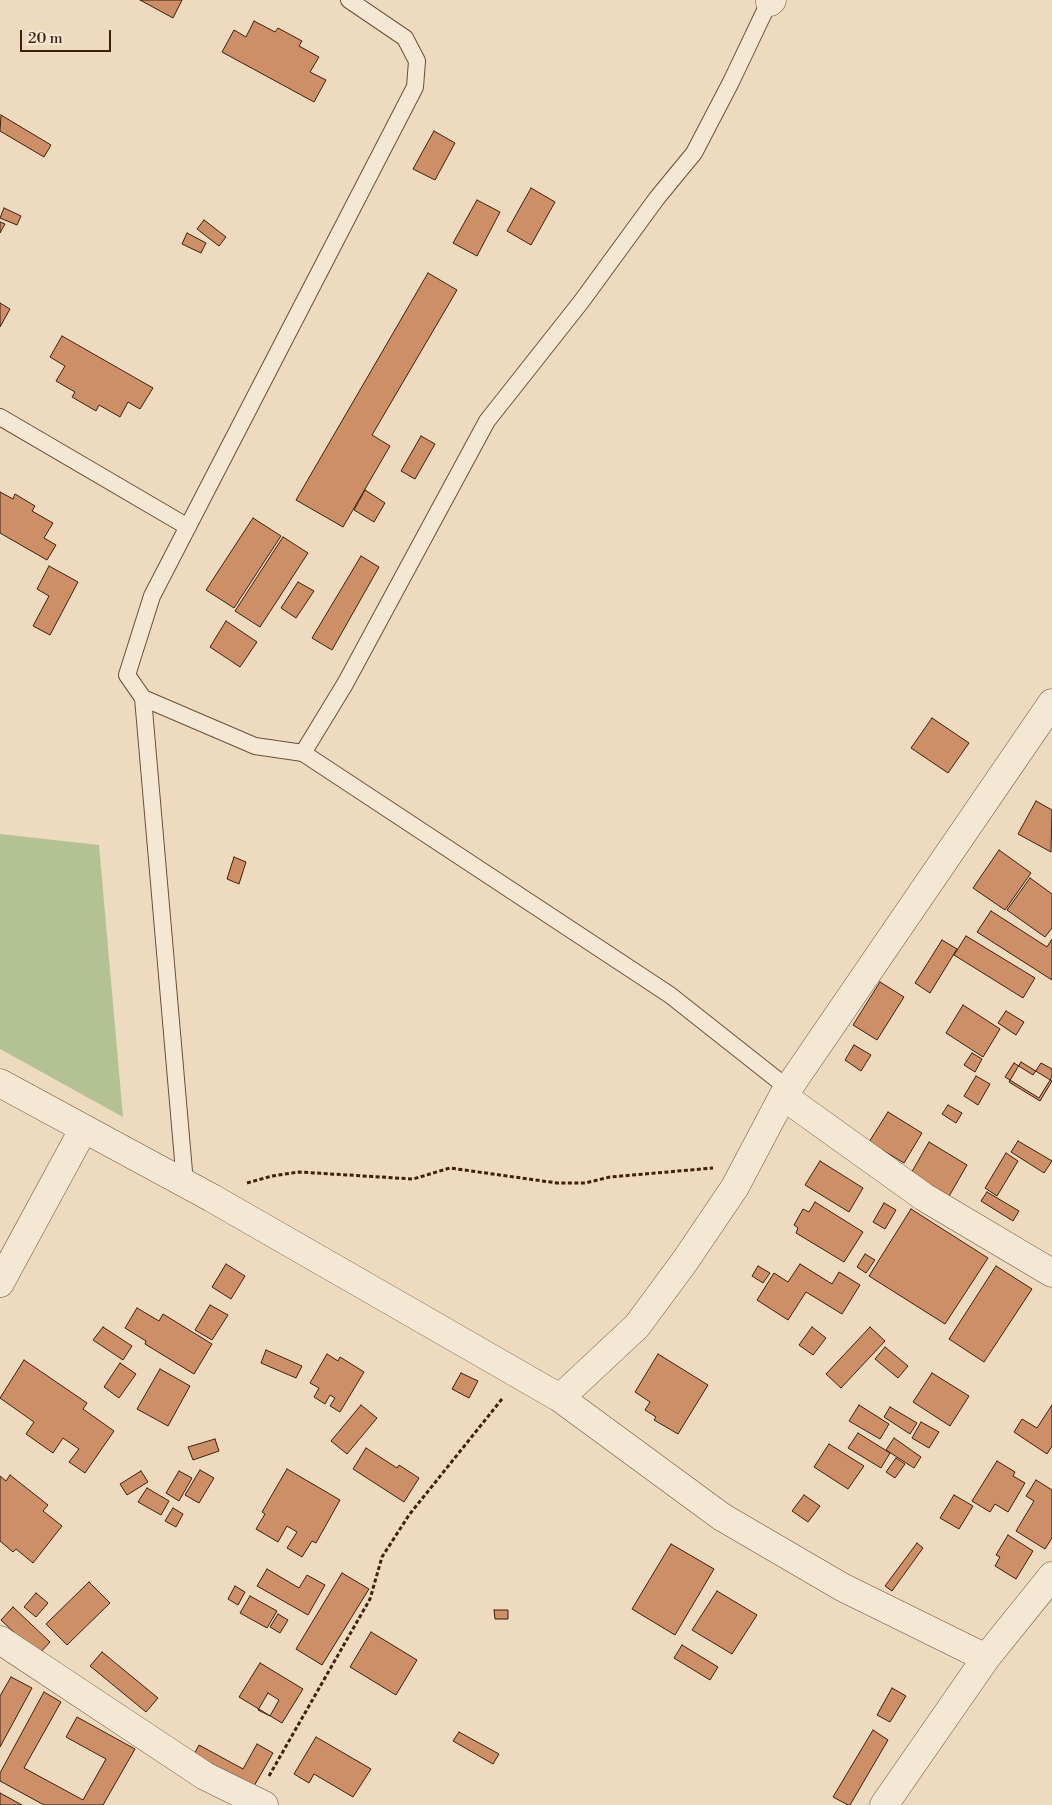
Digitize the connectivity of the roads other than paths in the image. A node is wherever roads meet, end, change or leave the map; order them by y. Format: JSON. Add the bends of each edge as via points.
{"nodes":[{"id":1,"x":349,"y":0,"type":"edge"},
{"id":2,"x":771,"y":1,"type":"edge"},
{"id":3,"x":0,"y":417,"type":"edge"},
{"id":4,"x":188,"y":527,"type":"junction"},
{"id":5,"x":143,"y":698,"type":"junction"},
{"id":6,"x":1052,"y":703,"type":"edge"},
{"id":7,"x":303,"y":753,"type":"junction"},
{"id":8,"x":0,"y":1083,"type":"edge"},
{"id":9,"x":786,"y":1092,"type":"junction"},
{"id":10,"x":83,"y":1130,"type":"junction"},
{"id":11,"x":185,"y":1183,"type":"junction"},
{"id":12,"x":1052,"y":1272,"type":"edge"},
{"id":13,"x":0,"y":1283,"type":"edge"},
{"id":14,"x":560,"y":1398,"type":"junction"},
{"id":15,"x":1052,"y":1576,"type":"edge"},
{"id":16,"x":0,"y":1640,"type":"edge"},
{"id":17,"x":986,"y":1658,"type":"junction"},
{"id":18,"x":259,"y":1803,"type":"edge"},
{"id":19,"x":884,"y":1805,"type":"edge"}],
"edges":[{"from":1,"to":4,"type":"lane","via":[[405,38],[417,61],[415,87]]},
{"from":2,"to":7,"type":"lane","via":[[694,153],[487,421],[345,684]]},
{"from":3,"to":4,"type":"lane"},
{"from":4,"to":5,"type":"lane","via":[[152,596],[127,675]]},
{"from":5,"to":7,"type":"lane","via":[[255,746]]},
{"from":5,"to":11,"type":"lane"},
{"from":6,"to":9,"type":"street"},
{"from":7,"to":9,"type":"lane","via":[[670,995]]},
{"from":8,"to":10,"type":"street"},
{"from":9,"to":12,"type":"street","via":[[924,1197]]},
{"from":9,"to":14,"type":"street","via":[[735,1187],[638,1326]]},
{"from":10,"to":11,"type":"street"},
{"from":10,"to":13,"type":"street"},
{"from":11,"to":14,"type":"street"},
{"from":14,"to":17,"type":"street","via":[[722,1517],[842,1588]]},
{"from":15,"to":17,"type":"street"},
{"from":16,"to":18,"type":"street","via":[[205,1776]]},
{"from":17,"to":19,"type":"street"}]}
